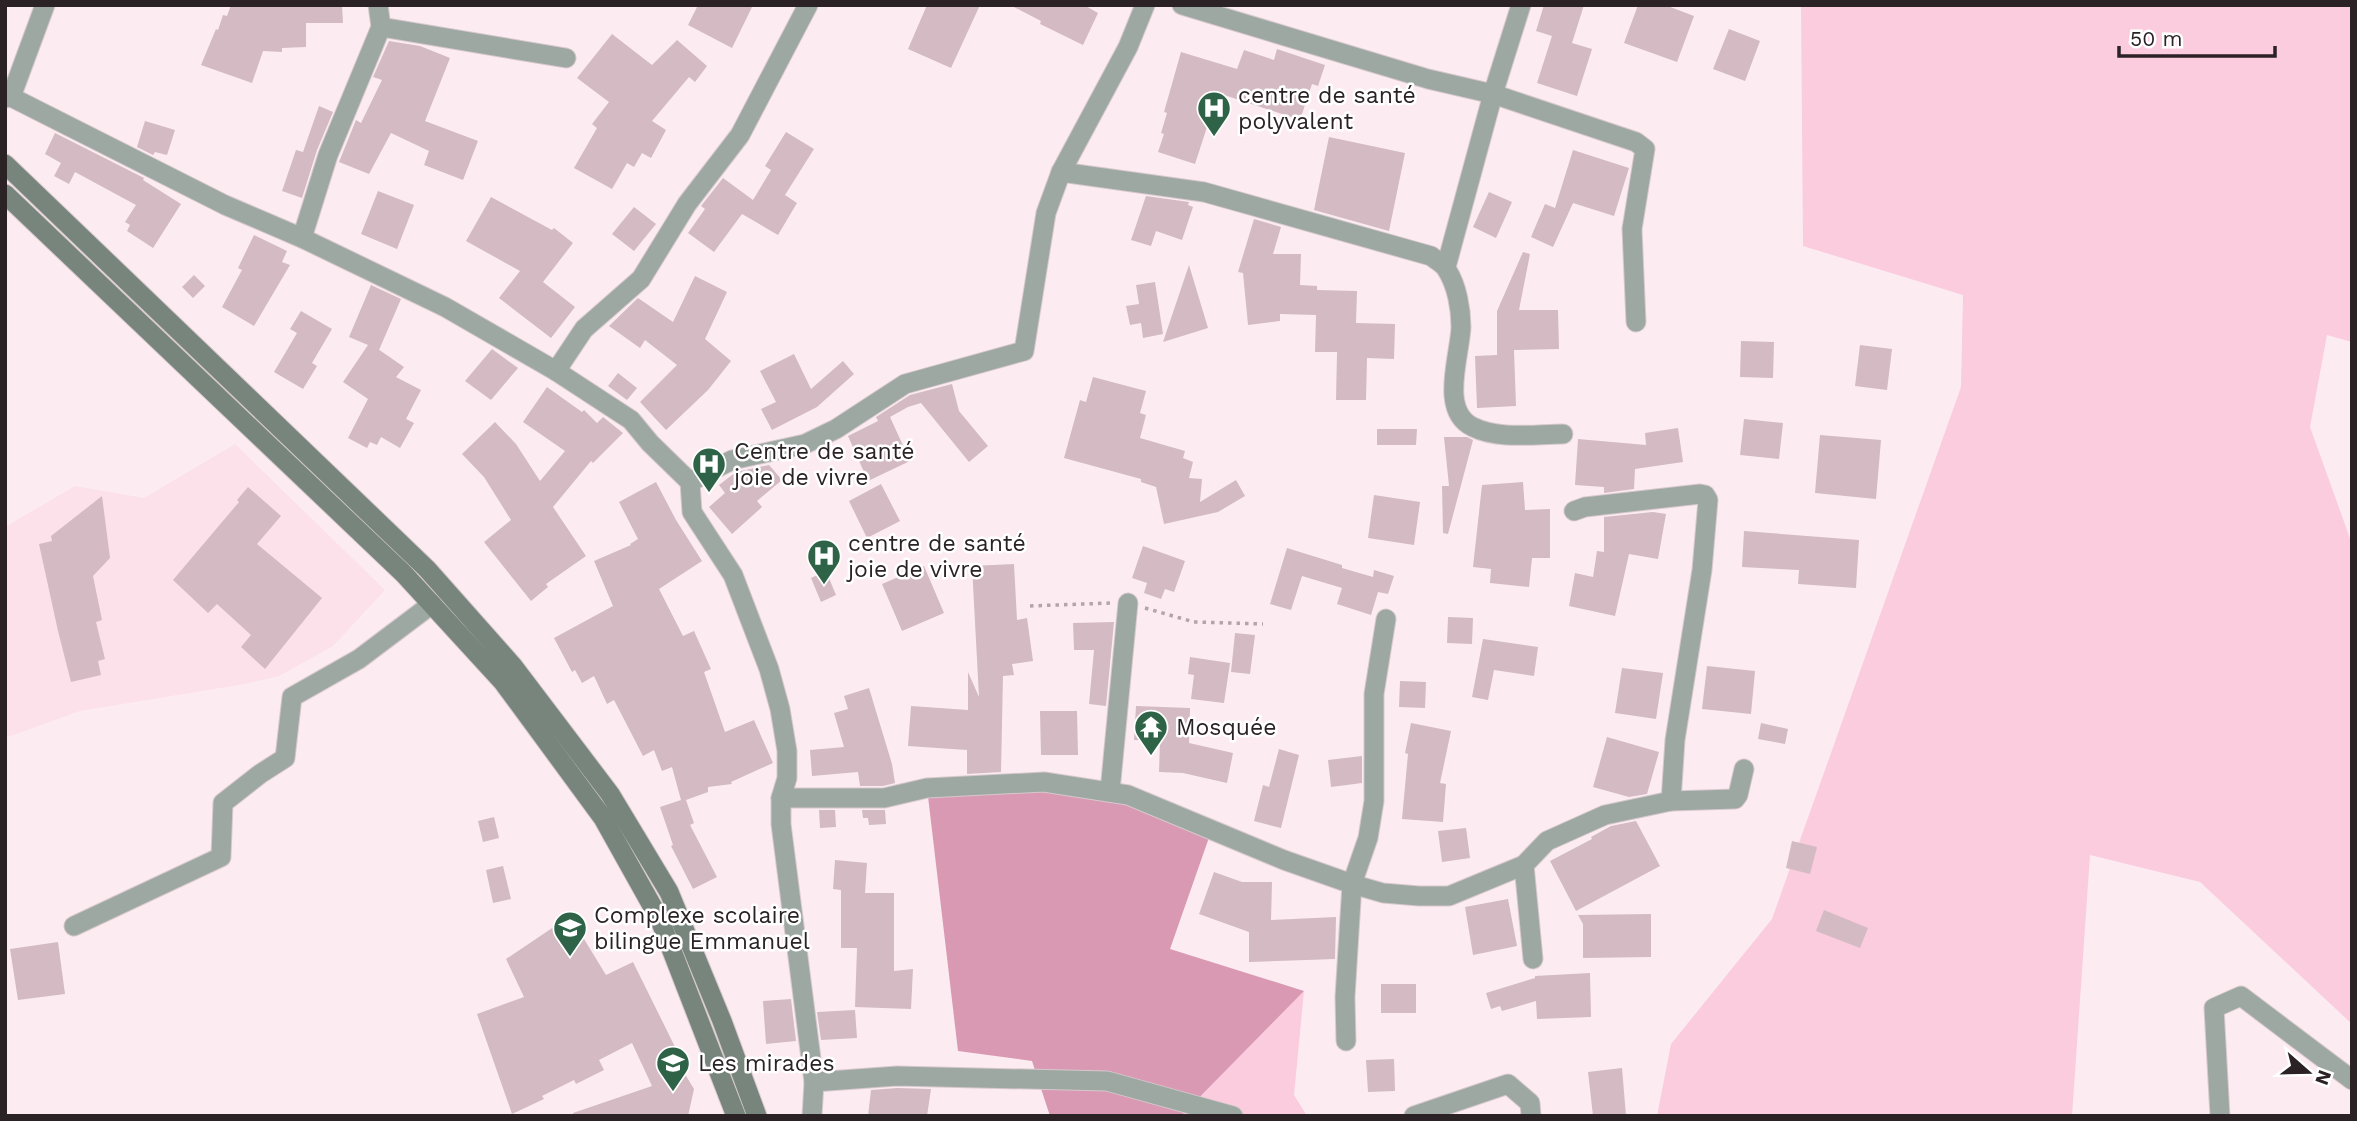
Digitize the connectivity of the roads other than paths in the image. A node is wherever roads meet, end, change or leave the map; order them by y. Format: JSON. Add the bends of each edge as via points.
{"nodes":[{"id":1,"x":45,"y":5,"type":"edge"},
{"id":2,"x":378,"y":5,"type":"edge"},
{"id":3,"x":808,"y":5,"type":"edge"},
{"id":4,"x":1145,"y":5,"type":"edge"},
{"id":5,"x":1182,"y":5,"type":"edge"},
{"id":6,"x":1521,"y":5,"type":"edge"},
{"id":7,"x":381,"y":27,"type":"junction"},
{"id":8,"x":566,"y":58,"type":"dead end"},
{"id":9,"x":1493,"y":94,"type":"junction"},
{"id":10,"x":8,"y":98,"type":"edge"},
{"id":11,"x":5,"y":164,"type":"edge"},
{"id":12,"x":1061,"y":172,"type":"junction"},
{"id":13,"x":5,"y":194,"type":"edge"},
{"id":14,"x":302,"y":238,"type":"junction"},
{"id":15,"x":1446,"y":267,"type":"junction"},
{"id":16,"x":1636,"y":322,"type":"dead end"},
{"id":17,"x":556,"y":370,"type":"junction"},
{"id":18,"x":1563,"y":434,"type":"dead end"},
{"id":19,"x":690,"y":482,"type":"junction"},
{"id":20,"x":1574,"y":511,"type":"dead end"},
{"id":21,"x":1128,"y":603,"type":"road end"},
{"id":22,"x":432,"y":604,"type":"junction"},
{"id":23,"x":1386,"y":619,"type":"dead end"},
{"id":24,"x":1744,"y":769,"type":"dead end"},
{"id":25,"x":1110,"y":791,"type":"junction"},
{"id":26,"x":781,"y":798,"type":"junction"},
{"id":27,"x":1671,"y":801,"type":"junction"},
{"id":28,"x":1524,"y":865,"type":"junction"},
{"id":29,"x":1352,"y":884,"type":"junction"},
{"id":30,"x":74,"y":926,"type":"dead end"},
{"id":31,"x":1534,"y":959,"type":"dead end"},
{"id":32,"x":1346,"y":1041,"type":"dead end"},
{"id":33,"x":2352,"y":1080,"type":"edge"},
{"id":34,"x":814,"y":1082,"type":"junction"},
{"id":35,"x":736,"y":1116,"type":"edge"},
{"id":36,"x":757,"y":1116,"type":"edge"},
{"id":37,"x":812,"y":1116,"type":"edge"},
{"id":38,"x":1233,"y":1116,"type":"edge"},
{"id":39,"x":1414,"y":1116,"type":"edge"},
{"id":40,"x":1531,"y":1116,"type":"edge"},
{"id":41,"x":2220,"y":1116,"type":"edge"}],
"edges":[{"from":1,"to":10,"type":"street"},
{"from":2,"to":7,"type":"street"},
{"from":3,"to":17,"type":"street","via":[[740,135],[687,204],[641,279],[584,329]]},
{"from":4,"to":12,"type":"street","via":[[1128,47]]},
{"from":5,"to":9,"type":"street","via":[[1427,79]]},
{"from":6,"to":9,"type":"street"},
{"from":7,"to":8,"type":"street"},
{"from":7,"to":14,"type":"street","via":[[328,155]]},
{"from":9,"to":15,"type":"street"},
{"from":9,"to":16,"type":"street","via":[[1636,142],[1645,149],[1632,229]]},
{"from":10,"to":14,"type":"street"},
{"from":11,"to":36,"type":"main road","via":[[427,569],[513,666],[610,794],[669,892]]},
{"from":12,"to":15,"type":"street","via":[[1204,192],[1431,256]]},
{"from":12,"to":19,"type":"street","via":[[1046,213],[1024,351],[905,384],[805,444],[732,460]]},
{"from":13,"to":22,"type":"main road"},
{"from":14,"to":17,"type":"street","via":[[445,307]]},
{"from":15,"to":18,"type":"street","via":[[1456,291],[1461,326],[1453,399],[1457,412],[1472,427],[1501,434]]},
{"from":17,"to":19,"type":"street","via":[[631,420]]},
{"from":19,"to":26,"type":"street","via":[[692,512],[733,575],[769,669],[787,751],[788,778]]},
{"from":20,"to":27,"type":"street","via":[[1700,494],[1708,500]]},
{"from":21,"to":25,"type":"street"},
{"from":22,"to":30,"type":"street","via":[[359,659],[292,697],[285,758],[223,803],[221,857]]},
{"from":22,"to":35,"type":"main road","via":[[503,682],[603,818],[660,920]]},
{"from":23,"to":29,"type":"street","via":[[1374,694],[1374,801],[1368,838]]},
{"from":24,"to":27,"type":"street","via":[[1735,799]]},
{"from":25,"to":26,"type":"street","via":[[1044,782],[927,788],[884,798]]},
{"from":25,"to":29,"type":"street"},
{"from":26,"to":34,"type":"street"},
{"from":27,"to":28,"type":"street","via":[[1605,815],[1547,841]]},
{"from":28,"to":29,"type":"street","via":[[1448,896],[1383,894]]},
{"from":28,"to":31,"type":"street"},
{"from":29,"to":32,"type":"street"},
{"from":33,"to":41,"type":"street","via":[[2241,996],[2214,1008]]},
{"from":34,"to":37,"type":"street"},
{"from":34,"to":38,"type":"street","via":[[897,1076],[1107,1081]]},
{"from":39,"to":40,"type":"street","via":[[1508,1084],[1530,1103]]}]}
